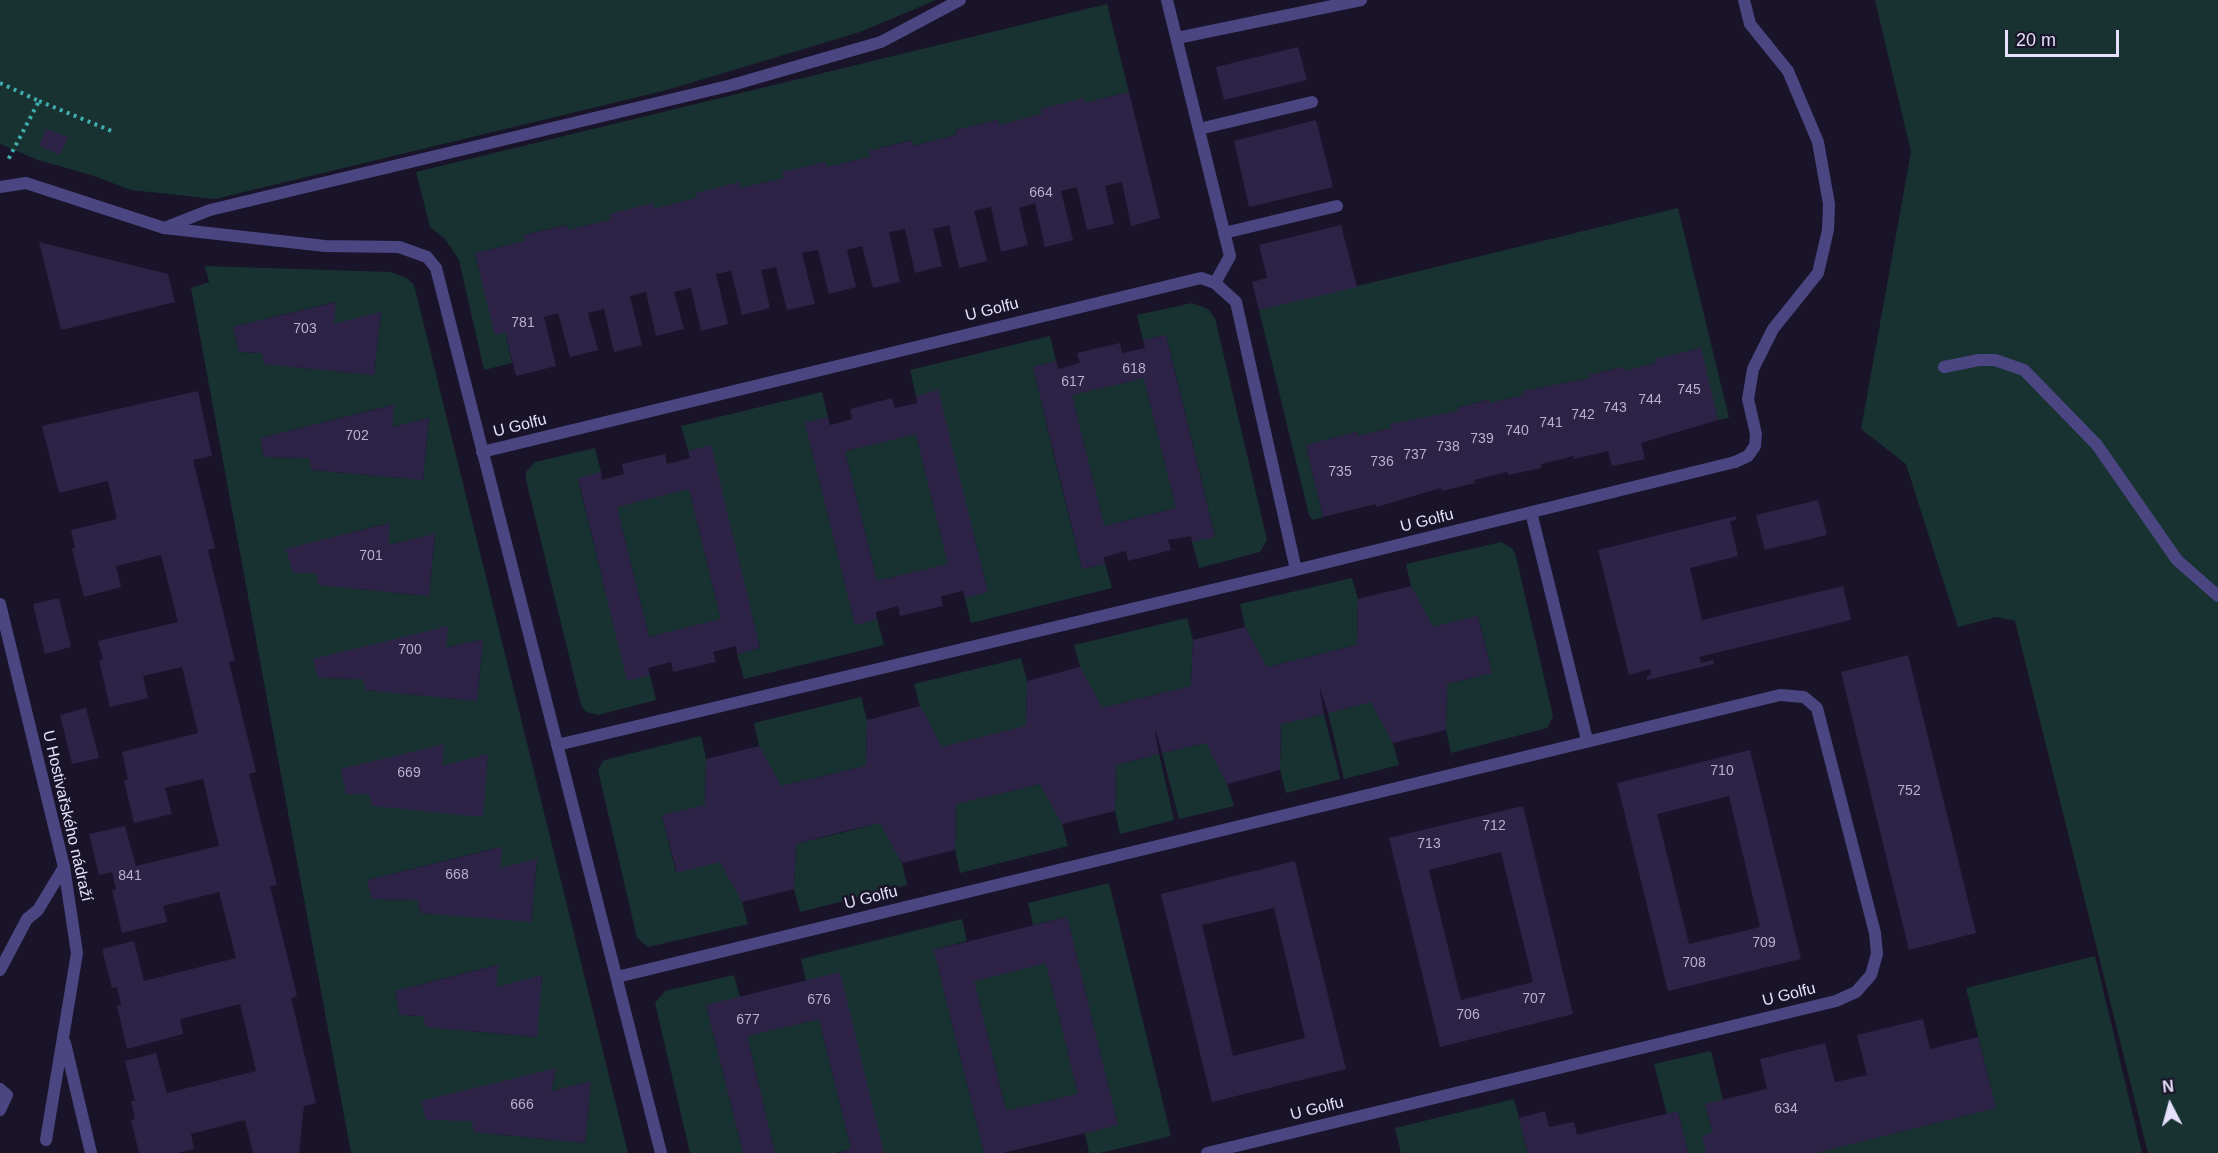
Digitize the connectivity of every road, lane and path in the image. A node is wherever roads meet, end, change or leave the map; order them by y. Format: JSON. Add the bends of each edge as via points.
{"nodes":[{"id":1,"x":960,"y":0,"type":"edge"},
{"id":2,"x":1167,"y":0,"type":"edge"},
{"id":3,"x":1361,"y":0,"type":"edge"},
{"id":4,"x":1744,"y":0,"type":"edge"},
{"id":5,"x":1177,"y":38,"type":"junction"},
{"id":6,"x":0,"y":83,"type":"edge"},
{"id":7,"x":39,"y":101,"type":"junction"},
{"id":8,"x":1312,"y":102,"type":"dead end"},
{"id":9,"x":1199,"y":129,"type":"junction"},
{"id":10,"x":114,"y":132,"type":"dead end"},
{"id":11,"x":5,"y":166,"type":"dead end"},
{"id":12,"x":0,"y":187,"type":"edge"},
{"id":13,"x":1337,"y":206,"type":"dead end"},
{"id":14,"x":164,"y":228,"type":"junction"},
{"id":15,"x":1224,"y":233,"type":"junction"},
{"id":16,"x":1215,"y":283,"type":"junction"},
{"id":17,"x":1944,"y":367,"type":"dead end"},
{"id":18,"x":482,"y":452,"type":"junction"},
{"id":19,"x":1531,"y":513,"type":"junction"},
{"id":20,"x":1296,"y":570,"type":"junction"},
{"id":21,"x":2218,"y":596,"type":"edge"},
{"id":22,"x":0,"y":604,"type":"edge"},
{"id":23,"x":1587,"y":740,"type":"junction"},
{"id":24,"x":558,"y":745,"type":"junction"},
{"id":25,"x":64,"y":867,"type":"junction"},
{"id":26,"x":0,"y":970,"type":"edge"},
{"id":27,"x":617,"y":977,"type":"junction"},
{"id":28,"x":63,"y":1037,"type":"junction"},
{"id":29,"x":2,"y":1093,"type":"edge"},
{"id":30,"x":0,"y":1110,"type":"edge"},
{"id":31,"x":46,"y":1140,"type":"dead end"},
{"id":32,"x":91,"y":1153,"type":"edge"},
{"id":33,"x":660,"y":1153,"type":"edge"},
{"id":34,"x":1207,"y":1153,"type":"edge"}],
"edges":[{"from":1,"to":14,"type":"street","via":[[881,42],[858,49],[732,84],[210,210]]},
{"from":2,"to":5,"type":"street"},
{"from":3,"to":5,"type":"street"},
{"from":4,"to":19,"type":"street","name":"U Golfu","via":[[1750,24],[1788,71],[1818,142],[1829,204],[1828,230],[1818,273],[1773,329],[1753,369],[1748,399],[1755,446],[1748,456],[1735,462]]},
{"from":5,"to":9,"type":"street"},
{"from":6,"to":7,"type":"path"},
{"from":7,"to":10,"type":"path"},
{"from":7,"to":11,"type":"path"},
{"from":8,"to":9,"type":"street"},
{"from":9,"to":15,"type":"street"},
{"from":12,"to":14,"type":"street","name":"U Golfu","via":[[26,183]]},
{"from":13,"to":15,"type":"street"},
{"from":14,"to":18,"type":"street","name":"U Golfu","via":[[325,246],[399,247],[427,256],[441,284]]},
{"from":15,"to":16,"type":"street","via":[[1230,256]]},
{"from":16,"to":18,"type":"street","name":"U Golfu","via":[[1201,278],[1183,281]]},
{"from":16,"to":20,"type":"street","via":[[1236,302]]},
{"from":17,"to":21,"type":"street","via":[[1995,360],[2024,370],[2097,445],[2177,560]]},
{"from":18,"to":24,"type":"street","name":"U Golfu"},
{"from":19,"to":20,"type":"street","name":"U Golfu"},
{"from":19,"to":23,"type":"street"},
{"from":20,"to":24,"type":"street","name":"U Golfu"},
{"from":22,"to":25,"type":"street","name":"U Hostivařského nádraží"},
{"from":23,"to":27,"type":"street","name":"U Golfu"},
{"from":23,"to":34,"type":"street","name":"U Golfu","via":[[1780,695],[1804,697],[1817,708],[1821,720],[1872,922],[1877,954],[1871,975],[1856,992],[1836,1001]]},
{"from":24,"to":27,"type":"street","name":"U Golfu"},
{"from":25,"to":26,"type":"street","via":[[38,910],[27,919]]},
{"from":25,"to":28,"type":"street","name":"U Hostivařského nádraží","via":[[77,953]]},
{"from":27,"to":33,"type":"street","name":"U Golfu"},
{"from":28,"to":31,"type":"street","name":"U Hostivařského nádraží"},
{"from":28,"to":32,"type":"street","name":"U Hostivařského nádraží"},
{"from":29,"to":30,"type":"street"}]}
